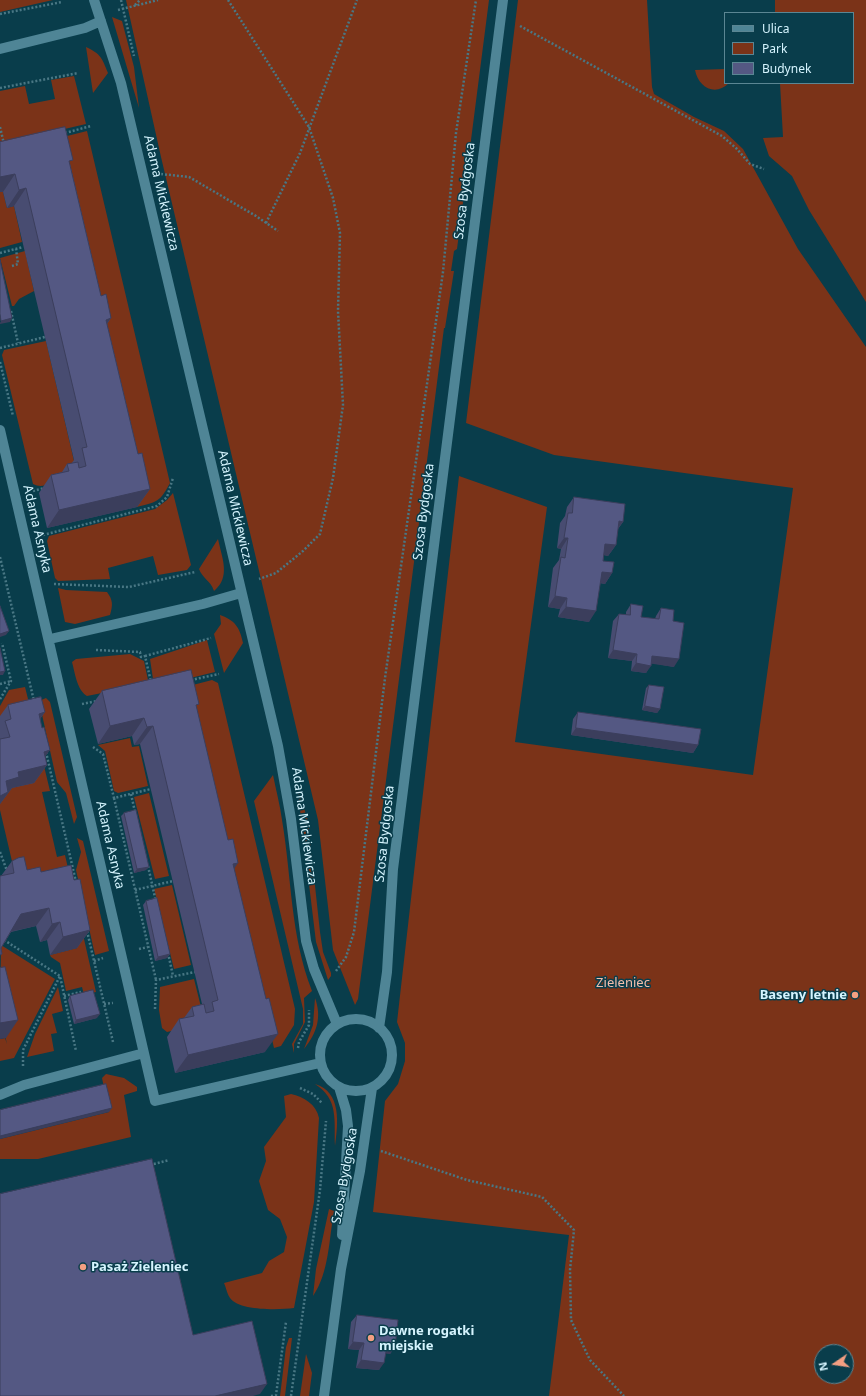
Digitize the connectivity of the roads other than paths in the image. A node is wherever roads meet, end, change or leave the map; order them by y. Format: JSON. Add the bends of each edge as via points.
{"nodes":[{"id":1,"x":94,"y":0,"type":"edge"},
{"id":2,"x":503,"y":0,"type":"edge"},
{"id":3,"x":100,"y":21,"type":"junction"},
{"id":4,"x":0,"y":49,"type":"edge"},
{"id":5,"x":0,"y":430,"type":"edge"},
{"id":6,"x":241,"y":593,"type":"junction"},
{"id":7,"x":50,"y":639,"type":"junction"},
{"id":8,"x":337,"y":1024,"type":"junction"},
{"id":9,"x":380,"y":1028,"type":"junction"},
{"id":10,"x":144,"y":1053,"type":"junction"},
{"id":11,"x":320,"y":1064,"type":"junction"},
{"id":12,"x":339,"y":1087,"type":"junction"},
{"id":13,"x":372,"y":1088,"type":"junction"},
{"id":14,"x":0,"y":1095,"type":"edge"},
{"id":15,"x":340,"y":1269,"type":"junction"},
{"id":16,"x":324,"y":1396,"type":"edge"}],
"edges":[{"from":1,"to":3,"type":"street","name":"Adama Mickiewicza"},
{"from":2,"to":9,"type":"street","name":"Szosa Bydgoska","via":[[394,861]]},
{"from":3,"to":4,"type":"street","via":[[85,28]]},
{"from":3,"to":6,"type":"street","name":"Adama Mickiewicza","via":[[121,83]]},
{"from":5,"to":7,"type":"street","name":"Adama Asnyka"},
{"from":6,"to":7,"type":"street"},
{"from":6,"to":8,"type":"street","name":"Adama Mickiewicza","via":[[285,782],[306,941],[314,969]]},
{"from":7,"to":10,"type":"street","name":"Adama Asnyka"},
{"from":8,"to":9,"type":"street","via":[[355,1019],[366,1020]]},
{"from":8,"to":11,"type":"street","via":[[328,1031],[322,1041],[319,1052]]},
{"from":9,"to":13,"type":"street","via":[[389,1042],[392,1052],[391,1063],[381,1082]]},
{"from":10,"to":11,"type":"street","name":"Adama Asnyka","via":[[155,1101]]},
{"from":10,"to":14,"type":"street","via":[[24,1085]]},
{"from":11,"to":12,"type":"street","via":[[330,1081]]},
{"from":12,"to":13,"type":"street","via":[[350,1091]]},
{"from":12,"to":15,"type":"street","name":"Szosa Bydgoska","via":[[348,1126]]},
{"from":13,"to":15,"type":"street","name":"Szosa Bydgoska","via":[[364,1145]]},
{"from":15,"to":16,"type":"street","name":"Szosa Bydgoska"}]}
